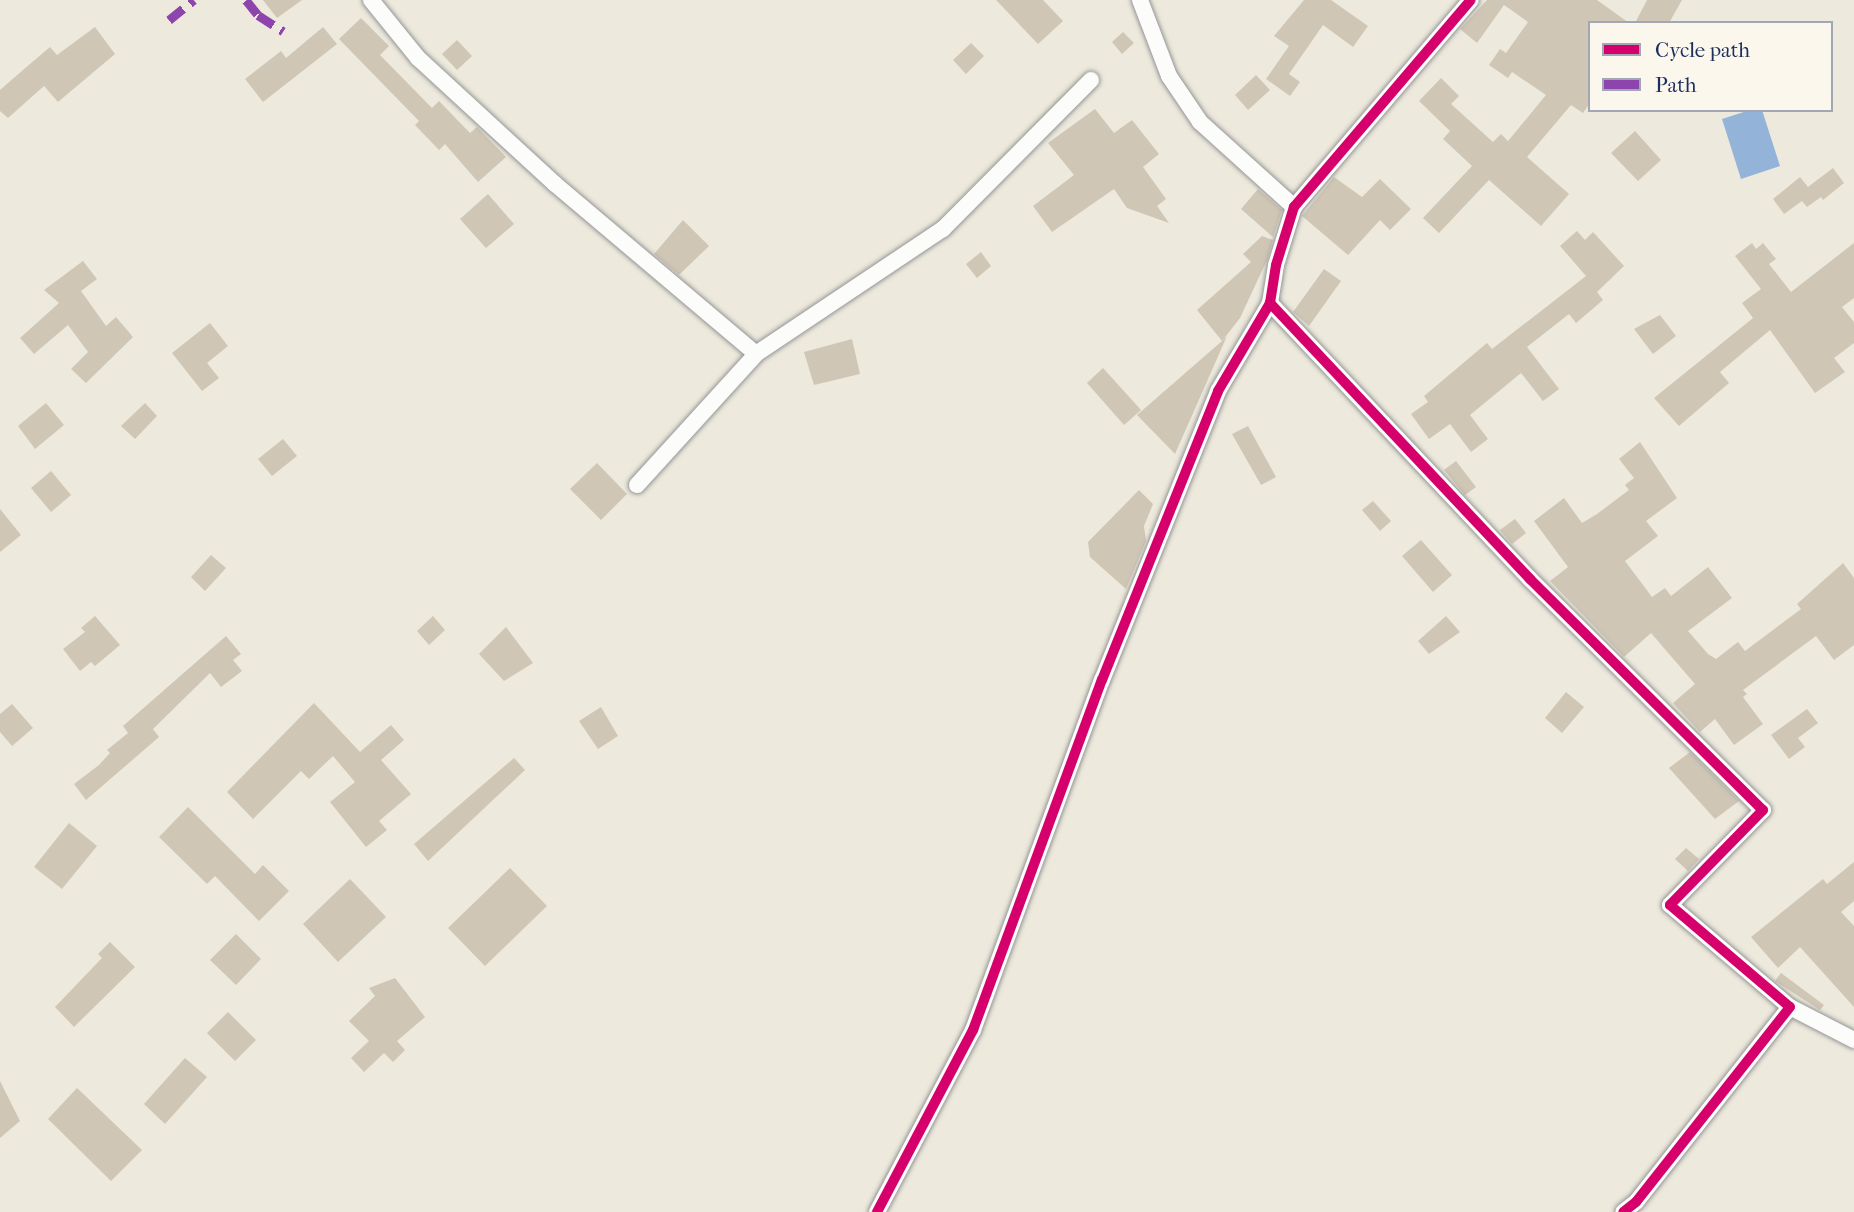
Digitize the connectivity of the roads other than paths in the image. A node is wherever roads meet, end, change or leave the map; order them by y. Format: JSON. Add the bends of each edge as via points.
{"nodes":[{"id":1,"x":370,"y":0,"type":"edge"},
{"id":2,"x":1140,"y":0,"type":"edge"},
{"id":3,"x":1471,"y":0,"type":"edge"},
{"id":4,"x":1091,"y":80,"type":"dead end"},
{"id":5,"x":1294,"y":208,"type":"junction"},
{"id":6,"x":1270,"y":303,"type":"junction"},
{"id":7,"x":756,"y":354,"type":"junction"},
{"id":8,"x":636,"y":485,"type":"dead end"},
{"id":9,"x":1790,"y":1007,"type":"junction"},
{"id":10,"x":1854,"y":1040,"type":"edge"},
{"id":11,"x":877,"y":1212,"type":"edge"},
{"id":12,"x":1623,"y":1212,"type":"edge"}],
"edges":[{"from":1,"to":7,"type":"street","via":[[418,58],[555,184]]},
{"from":2,"to":5,"type":"street","via":[[1169,76],[1200,122]]},
{"from":3,"to":5,"type":"street"},
{"from":4,"to":7,"type":"street","via":[[943,229]]},
{"from":5,"to":6,"type":"street"},
{"from":6,"to":9,"type":"street","via":[[1530,579],[1763,810],[1671,905]]},
{"from":6,"to":11,"type":"street","via":[[1218,391],[1102,680],[973,1030]]},
{"from":7,"to":8,"type":"street"},
{"from":9,"to":10,"type":"street"},
{"from":9,"to":12,"type":"street"}]}
